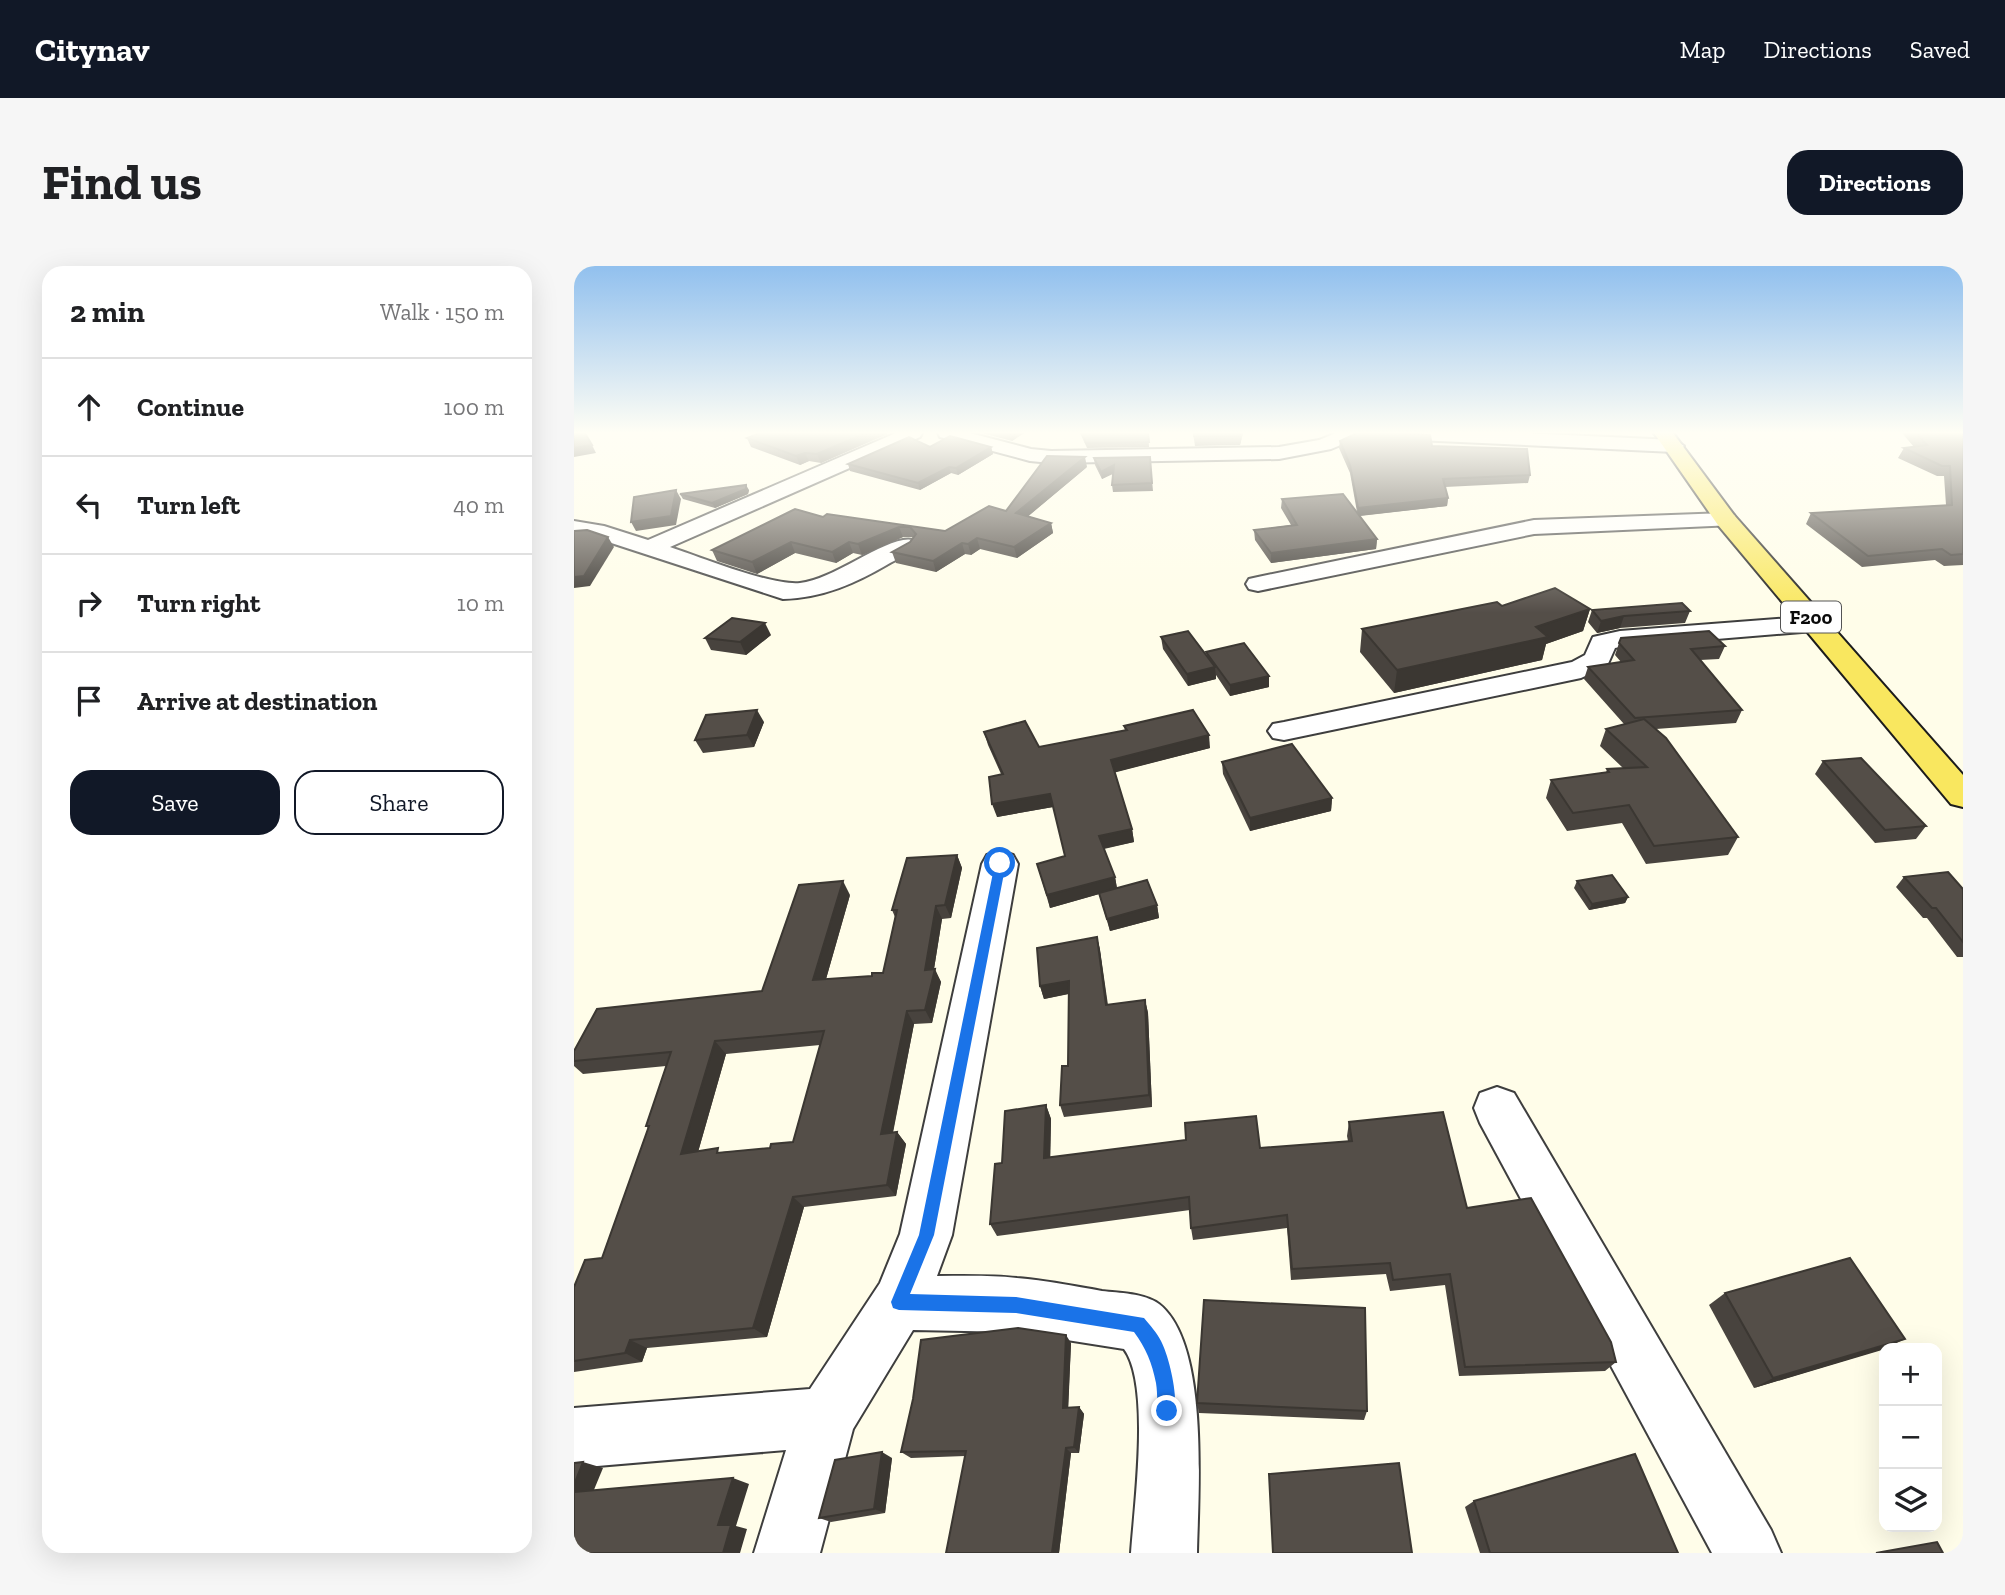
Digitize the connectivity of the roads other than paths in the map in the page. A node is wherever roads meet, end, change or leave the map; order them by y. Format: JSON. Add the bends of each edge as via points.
{"nodes":[{"id":1,"x":775,"y":493,"type":"edge"},
{"id":2,"x":1707,"y":493,"type":"edge"},
{"id":3,"x":1726,"y":520,"type":"junction"},
{"id":4,"x":574,"y":528,"type":"edge"},
{"id":5,"x":905,"y":545,"type":"edge"},
{"id":6,"x":651,"y":547,"type":"junction"},
{"id":7,"x":1258,"y":584,"type":"dead end"},
{"id":8,"x":1817,"y":624,"type":"junction"},
{"id":9,"x":1284,"y":731,"type":"dead end"},
{"id":10,"x":1963,"y":796,"type":"edge"},
{"id":11,"x":1000,"y":863,"type":"dead end"},
{"id":12,"x":1497,"y":1108,"type":"dead end"},
{"id":13,"x":899,"y":1302,"type":"junction"},
{"id":14,"x":826,"y":1417,"type":"junction"},
{"id":15,"x":574,"y":1438,"type":"edge"},
{"id":16,"x":787,"y":1553,"type":"edge"},
{"id":17,"x":1164,"y":1553,"type":"edge"},
{"id":18,"x":1748,"y":1553,"type":"edge"}],
"edges":[{"from":1,"to":6,"type":"street"},
{"from":2,"to":3,"type":"main road","number":"F200"},
{"from":3,"to":7,"type":"street","via":[[1534,527]]},
{"from":3,"to":8,"type":"main road","number":"F200"},
{"from":4,"to":6,"type":"street"},
{"from":5,"to":6,"type":"street","via":[[822,588],[803,592],[783,591]]},
{"from":8,"to":9,"type":"street","via":[[1620,639],[1603,643],[1597,660],[1581,669]]},
{"from":8,"to":10,"type":"main road","number":"F200"},
{"from":11,"to":13,"type":"street","via":[[926,1235]]},
{"from":12,"to":18,"type":"street"},
{"from":13,"to":14,"type":"street"},
{"from":13,"to":17,"type":"street","via":[[1016,1305],[1139,1324],[1155,1346],[1165,1384]]},
{"from":14,"to":15,"type":"street"},
{"from":14,"to":16,"type":"street"}]}
